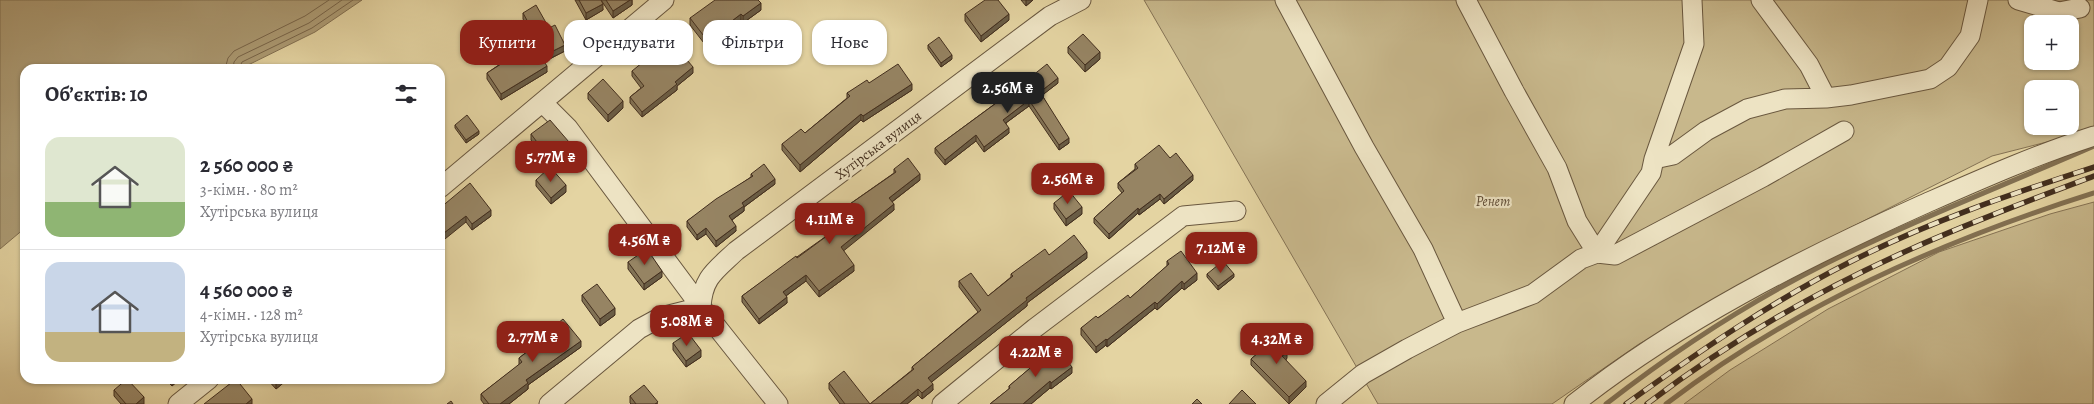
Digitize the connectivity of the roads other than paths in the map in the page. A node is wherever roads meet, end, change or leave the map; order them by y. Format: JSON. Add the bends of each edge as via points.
{"nodes":[{"id":1,"x":664,"y":0,"type":"edge"},
{"id":2,"x":1081,"y":0,"type":"edge"},
{"id":3,"x":1285,"y":0,"type":"edge"},
{"id":4,"x":1466,"y":0,"type":"edge"},
{"id":5,"x":1692,"y":0,"type":"edge"},
{"id":6,"x":1761,"y":0,"type":"edge"},
{"id":7,"x":1978,"y":0,"type":"edge"},
{"id":8,"x":2018,"y":0,"type":"edge"},
{"id":9,"x":2080,"y":8,"type":"dead end"},
{"id":10,"x":1826,"y":98,"type":"junction"},
{"id":11,"x":543,"y":103,"type":"junction"},
{"id":12,"x":1844,"y":131,"type":"dead end"},
{"id":13,"x":2094,"y":136,"type":"edge"},
{"id":14,"x":1654,"y":159,"type":"junction"},
{"id":15,"x":445,"y":184,"type":"edge"},
{"id":16,"x":1236,"y":211,"type":"dead end"},
{"id":17,"x":1597,"y":253,"type":"junction"},
{"id":18,"x":701,"y":307,"type":"junction"},
{"id":19,"x":1457,"y":323,"type":"junction"},
{"id":20,"x":203,"y":384,"type":"edge"},
{"id":21,"x":178,"y":404,"type":"edge"},
{"id":22,"x":548,"y":404,"type":"edge"},
{"id":23,"x":778,"y":404,"type":"edge"},
{"id":24,"x":942,"y":404,"type":"edge"},
{"id":25,"x":1326,"y":404,"type":"edge"},
{"id":26,"x":1574,"y":404,"type":"edge"}],
"edges":[{"from":1,"to":11,"type":"street"},
{"from":2,"to":18,"type":"street","name":"Хутірська вулиця","via":[[1050,16],[736,251],[708,278],[702,291]]},
{"from":3,"to":19,"type":"street","via":[[1423,248]]},
{"from":4,"to":17,"type":"street","via":[[1558,168],[1577,222]]},
{"from":5,"to":14,"type":"street","via":[[1694,44]]},
{"from":6,"to":10,"type":"street","via":[[1809,65]]},
{"from":7,"to":10,"type":"street","via":[[1970,36],[1948,67],[1930,79]]},
{"from":8,"to":9,"type":"street","via":[[2059,12]]},
{"from":10,"to":14,"type":"street","via":[[1785,99],[1747,109],[1706,131],[1673,155]]},
{"from":11,"to":15,"type":"street"},
{"from":11,"to":18,"type":"street","via":[[568,128]]},
{"from":12,"to":17,"type":"street","via":[[1615,254]]},
{"from":13,"to":26,"type":"street","via":[[2052,149],[1957,189],[1759,284],[1624,367]]},
{"from":14,"to":17,"type":"street","via":[[1651,173]]},
{"from":16,"to":24,"type":"street","via":[[1183,216],[1035,328]]},
{"from":17,"to":19,"type":"street","via":[[1581,259],[1533,294]]},
{"from":18,"to":22,"type":"street","via":[[662,317],[639,329]]},
{"from":18,"to":23,"type":"street"},
{"from":19,"to":25,"type":"street","via":[[1363,374]]},
{"from":20,"to":21,"type":"street"}]}
